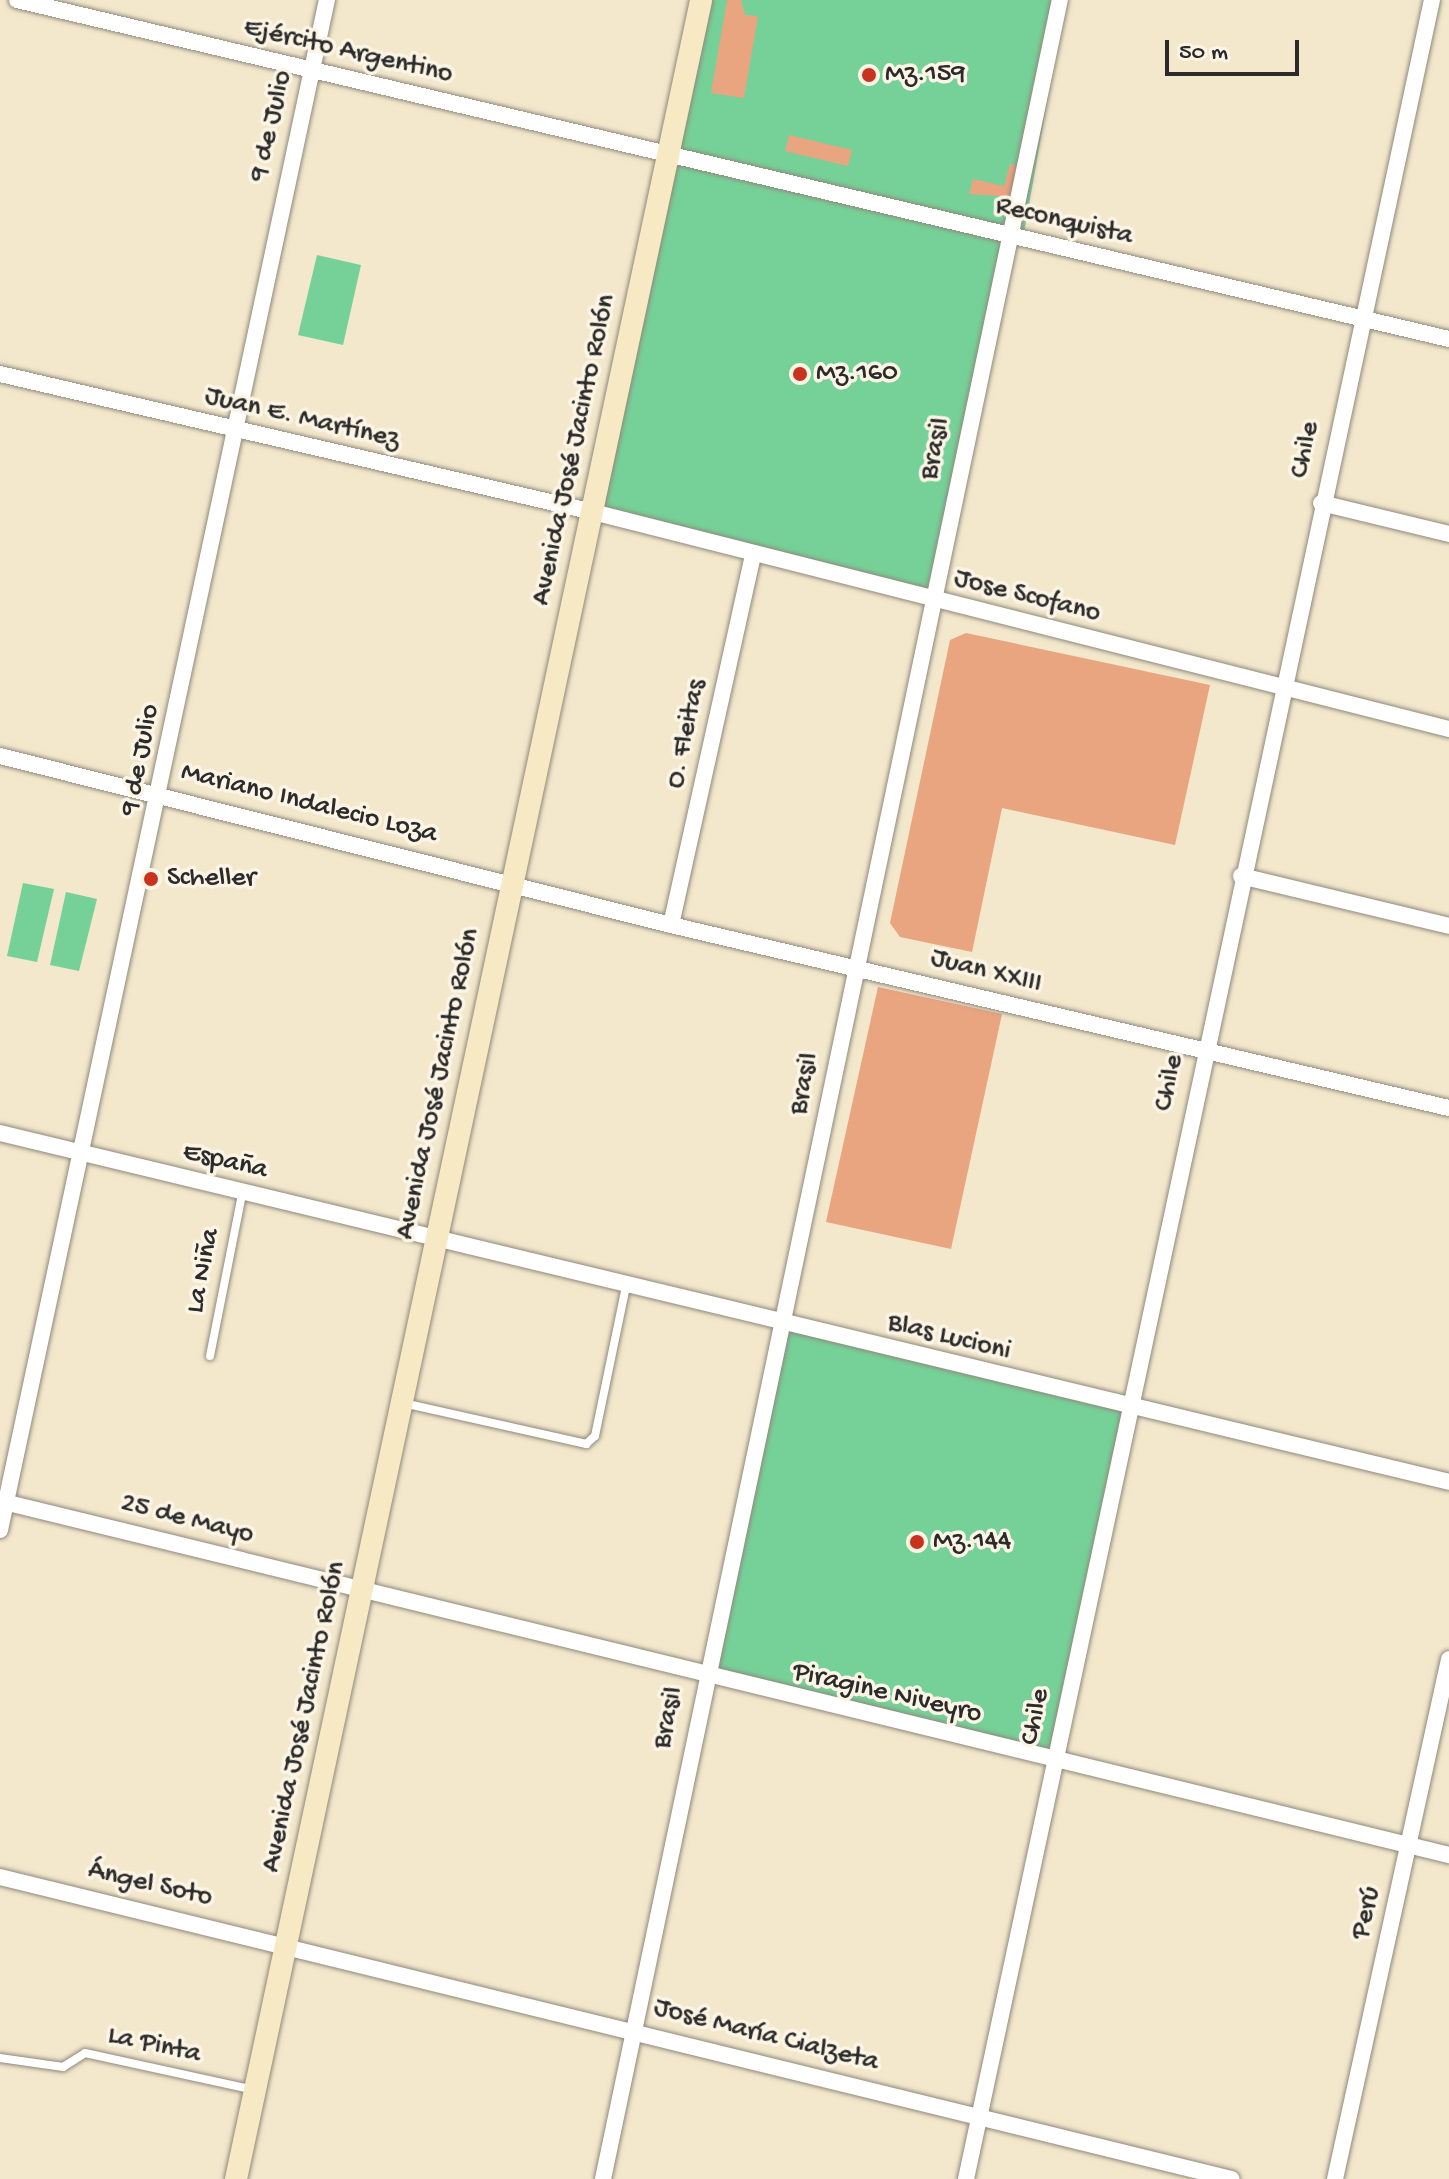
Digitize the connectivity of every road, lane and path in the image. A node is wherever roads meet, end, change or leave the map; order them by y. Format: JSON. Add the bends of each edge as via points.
{"nodes":[{"id":1,"x":17,"y":0,"type":"edge"},
{"id":2,"x":327,"y":0,"type":"edge"},
{"id":3,"x":701,"y":0,"type":"edge"},
{"id":4,"x":1060,"y":0,"type":"edge"},
{"id":5,"x":1432,"y":0,"type":"edge"},
{"id":6,"x":311,"y":72,"type":"junction"},
{"id":7,"x":669,"y":149,"type":"junction"},
{"id":8,"x":1007,"y":236,"type":"junction"},
{"id":9,"x":1361,"y":317,"type":"junction"},
{"id":10,"x":1449,"y":339,"type":"edge"},
{"id":11,"x":0,"y":374,"type":"edge"},
{"id":12,"x":231,"y":430,"type":"junction"},
{"id":13,"x":1321,"y":503,"type":"junction"},
{"id":14,"x":593,"y":512,"type":"junction"},
{"id":15,"x":1449,"y":534,"type":"edge"},
{"id":16,"x":753,"y":554,"type":"junction"},
{"id":17,"x":931,"y":600,"type":"junction"},
{"id":18,"x":1282,"y":688,"type":"junction"},
{"id":19,"x":1449,"y":729,"type":"edge"},
{"id":20,"x":0,"y":756,"type":"edge"},
{"id":21,"x":162,"y":793,"type":"junction"},
{"id":22,"x":1241,"y":876,"type":"junction"},
{"id":23,"x":511,"y":882,"type":"junction"},
{"id":24,"x":671,"y":925,"type":"junction"},
{"id":25,"x":1449,"y":926,"type":"edge"},
{"id":26,"x":855,"y":967,"type":"junction"},
{"id":27,"x":1204,"y":1052,"type":"junction"},
{"id":28,"x":1449,"y":1108,"type":"edge"},
{"id":29,"x":0,"y":1133,"type":"edge"},
{"id":30,"x":78,"y":1153,"type":"junction"},
{"id":31,"x":242,"y":1194,"type":"junction"},
{"id":32,"x":440,"y":1234,"type":"junction"},
{"id":33,"x":626,"y":1286,"type":"junction"},
{"id":34,"x":784,"y":1324,"type":"junction"},
{"id":35,"x":210,"y":1356,"type":"dead end"},
{"id":36,"x":402,"y":1402,"type":"junction"},
{"id":37,"x":1128,"y":1408,"type":"junction"},
{"id":38,"x":1449,"y":1482,"type":"edge"},
{"id":39,"x":3,"y":1502,"type":"edge"},
{"id":40,"x":0,"y":1530,"type":"edge"},
{"id":41,"x":362,"y":1589,"type":"junction"},
{"id":42,"x":1449,"y":1659,"type":"edge"},
{"id":43,"x":704,"y":1677,"type":"junction"},
{"id":44,"x":1053,"y":1760,"type":"junction"},
{"id":45,"x":1409,"y":1845,"type":"junction"},
{"id":46,"x":1449,"y":1855,"type":"edge"},
{"id":47,"x":0,"y":1877,"type":"edge"},
{"id":48,"x":289,"y":1944,"type":"junction"},
{"id":49,"x":632,"y":2030,"type":"junction"},
{"id":50,"x":0,"y":2058,"type":"edge"},
{"id":51,"x":255,"y":2091,"type":"junction"},
{"id":52,"x":979,"y":2114,"type":"junction"},
{"id":53,"x":236,"y":2179,"type":"edge"},
{"id":54,"x":603,"y":2179,"type":"edge"},
{"id":55,"x":966,"y":2179,"type":"edge"},
{"id":56,"x":1231,"y":2179,"type":"edge"},
{"id":57,"x":1335,"y":2179,"type":"edge"}],
"edges":[{"from":1,"to":6,"type":"street","name":"Ejército Argentino"},
{"from":2,"to":6,"type":"street","name":"9 de Julio"},
{"from":3,"to":7,"type":"street","name":"Avenida José Jacinto Rolón"},
{"from":4,"to":8,"type":"street","name":"Brasil"},
{"from":5,"to":9,"type":"street","name":"Chile"},
{"from":6,"to":7,"type":"street","name":"Ejército Argentino"},
{"from":6,"to":12,"type":"street","name":"9 de Julio"},
{"from":7,"to":8,"type":"street","name":"Reconquista"},
{"from":7,"to":14,"type":"street","name":"Avenida José Jacinto Rolón"},
{"from":8,"to":9,"type":"street","name":"Reconquista"},
{"from":8,"to":17,"type":"street","name":"Brasil"},
{"from":9,"to":10,"type":"street","name":"Reconquista"},
{"from":9,"to":13,"type":"street","name":"Chile"},
{"from":11,"to":12,"type":"street","name":"Juan E. Martínez"},
{"from":12,"to":14,"type":"street","name":"Juan E. Martínez"},
{"from":12,"to":21,"type":"street","name":"9 de Julio"},
{"from":13,"to":15,"type":"street"},
{"from":13,"to":18,"type":"street","name":"Chile"},
{"from":14,"to":16,"type":"street","name":"Jose Scofano"},
{"from":14,"to":23,"type":"street","name":"Avenida José Jacinto Rolón"},
{"from":16,"to":17,"type":"street","name":"Jose Scofano"},
{"from":16,"to":24,"type":"street","name":"O. Fleitas"},
{"from":17,"to":18,"type":"street","name":"Jose Scofano"},
{"from":17,"to":26,"type":"street","name":"Brasil"},
{"from":18,"to":19,"type":"street","name":"Jose Scofano"},
{"from":18,"to":22,"type":"street","name":"Chile"},
{"from":20,"to":21,"type":"street","name":"Mariano Indalecio Loza"},
{"from":21,"to":23,"type":"street","name":"Mariano Indalecio Loza"},
{"from":21,"to":30,"type":"street","name":"9 de Julio"},
{"from":22,"to":25,"type":"street"},
{"from":22,"to":27,"type":"street","name":"Chile"},
{"from":23,"to":24,"type":"street","name":"Juan XXIII"},
{"from":23,"to":32,"type":"street","name":"Avenida José Jacinto Rolón"},
{"from":24,"to":26,"type":"street","name":"Juan XXIII"},
{"from":26,"to":27,"type":"street","name":"Juan XXIII"},
{"from":26,"to":34,"type":"street","name":"Brasil"},
{"from":27,"to":28,"type":"street","name":"Juan XXIII"},
{"from":27,"to":37,"type":"street","name":"Chile"},
{"from":29,"to":30,"type":"street","name":"España"},
{"from":30,"to":31,"type":"street","name":"España"},
{"from":30,"to":39,"type":"street","name":"9 de Julio"},
{"from":31,"to":32,"type":"street","name":"España"},
{"from":31,"to":35,"type":"lane","name":"La Niña"},
{"from":32,"to":33,"type":"street","name":"Blas Lucioni"},
{"from":32,"to":36,"type":"street","name":"Avenida José Jacinto Rolón"},
{"from":33,"to":34,"type":"street","name":"Blas Lucioni"},
{"from":33,"to":36,"type":"lane","via":[[595,1436],[586,1444]]},
{"from":34,"to":37,"type":"street","name":"Blas Lucioni"},
{"from":34,"to":43,"type":"street","name":"Brasil"},
{"from":36,"to":41,"type":"street","name":"Avenida José Jacinto Rolón"},
{"from":37,"to":38,"type":"street","name":"Blas Lucioni"},
{"from":37,"to":44,"type":"street","name":"Chile"},
{"from":39,"to":40,"type":"street","name":"9 de Julio"},
{"from":39,"to":41,"type":"street","name":"25 de Mayo"},
{"from":41,"to":43,"type":"street","name":"Piragine Niveyro"},
{"from":41,"to":48,"type":"street","name":"Avenida José Jacinto Rolón"},
{"from":42,"to":45,"type":"street","name":"Perú"},
{"from":43,"to":44,"type":"street","name":"Piragine Niveyro"},
{"from":43,"to":49,"type":"street","name":"Brasil"},
{"from":44,"to":45,"type":"street","name":"Piragine Niveyro"},
{"from":44,"to":52,"type":"street","name":"Chile"},
{"from":45,"to":46,"type":"street","name":"Piragine Niveyro"},
{"from":45,"to":57,"type":"street","name":"Perú"},
{"from":47,"to":48,"type":"street","name":"Ángel Soto"},
{"from":48,"to":49,"type":"street","name":"José María Cialzeta"},
{"from":48,"to":51,"type":"street","name":"Avenida José Jacinto Rolón"},
{"from":49,"to":52,"type":"street","name":"José María Cialzeta"},
{"from":49,"to":54,"type":"street","name":"Brasil"},
{"from":50,"to":51,"type":"lane","name":"La Pinta","via":[[63,2067],[85,2053]]},
{"from":51,"to":53,"type":"street","name":"Avenida José Jacinto Rolón"},
{"from":52,"to":55,"type":"street","name":"Chile"},
{"from":52,"to":56,"type":"street","name":"José María Cialzeta"}]}
